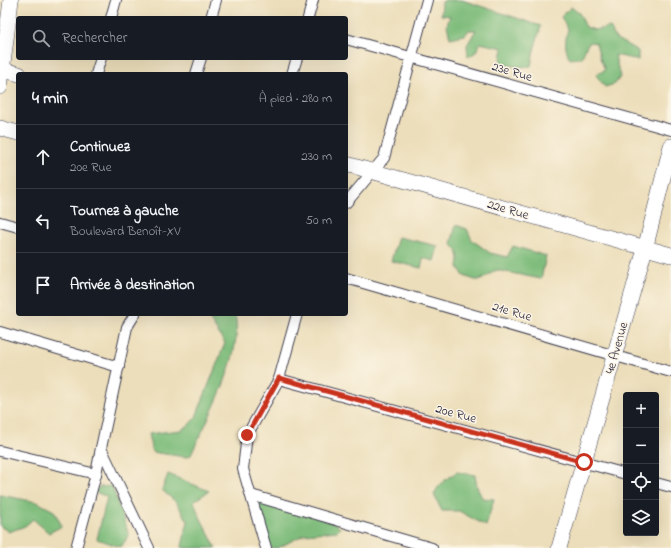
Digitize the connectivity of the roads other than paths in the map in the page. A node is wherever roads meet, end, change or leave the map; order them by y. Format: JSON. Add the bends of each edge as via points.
{"nodes":[{"id":1,"x":11,"y":0,"type":"edge"},
{"id":2,"x":116,"y":0,"type":"edge"},
{"id":3,"x":216,"y":0,"type":"edge"},
{"id":4,"x":313,"y":0,"type":"edge"},
{"id":5,"x":427,"y":0,"type":"edge"},
{"id":6,"x":112,"y":16,"type":"edge"},
{"id":7,"x":212,"y":16,"type":"edge"},
{"id":8,"x":309,"y":16,"type":"edge"},
{"id":9,"x":348,"y":40,"type":"edge"},
{"id":10,"x":411,"y":57,"type":"junction"},
{"id":11,"x":100,"y":60,"type":"edge"},
{"id":12,"x":200,"y":60,"type":"edge"},
{"id":13,"x":296,"y":60,"type":"edge"},
{"id":14,"x":3,"y":70,"type":"junction"},
{"id":15,"x":96,"y":72,"type":"edge"},
{"id":16,"x":196,"y":72,"type":"edge"},
{"id":17,"x":293,"y":72,"type":"edge"},
{"id":18,"x":16,"y":73,"type":"edge"},
{"id":19,"x":0,"y":87,"type":"edge"},
{"id":20,"x":0,"y":128,"type":"edge"},
{"id":21,"x":671,"y":130,"type":"edge"},
{"id":22,"x":16,"y":132,"type":"edge"},
{"id":23,"x":671,"y":146,"type":"edge"},
{"id":24,"x":348,"y":165,"type":"edge"},
{"id":25,"x":372,"y":171,"type":"junction"},
{"id":26,"x":348,"y":201,"type":"edge"},
{"id":27,"x":0,"y":222,"type":"edge"},
{"id":28,"x":16,"y":226,"type":"edge"},
{"id":29,"x":645,"y":249,"type":"junction"},
{"id":30,"x":671,"y":256,"type":"edge"},
{"id":31,"x":348,"y":279,"type":"edge"},
{"id":32,"x":134,"y":316,"type":"edge"},
{"id":33,"x":296,"y":316,"type":"edge"},
{"id":34,"x":0,"y":332,"type":"edge"},
{"id":35,"x":615,"y":355,"type":"junction"},
{"id":36,"x":118,"y":367,"type":"junction"},
{"id":37,"x":671,"y":372,"type":"edge"},
{"id":38,"x":279,"y":378,"type":"junction"},
{"id":39,"x":101,"y":448,"type":"junction"},
{"id":40,"x":0,"y":451,"type":"edge"},
{"id":41,"x":584,"y":462,"type":"junction"},
{"id":42,"x":623,"y":473,"type":"edge"},
{"id":43,"x":96,"y":474,"type":"junction"},
{"id":44,"x":659,"y":484,"type":"edge"},
{"id":45,"x":671,"y":487,"type":"edge"},
{"id":46,"x":251,"y":495,"type":"junction"},
{"id":47,"x":76,"y":548,"type":"edge"},
{"id":48,"x":150,"y":548,"type":"edge"},
{"id":49,"x":266,"y":548,"type":"edge"},
{"id":50,"x":432,"y":548,"type":"edge"},
{"id":51,"x":559,"y":548,"type":"edge"}],
"edges":[{"from":1,"to":14,"type":"street"},
{"from":2,"to":6,"type":"street"},
{"from":3,"to":7,"type":"street"},
{"from":4,"to":8,"type":"street"},
{"from":5,"to":10,"type":"street"},
{"from":9,"to":10,"type":"street","name":"23e Rue"},
{"from":10,"to":21,"type":"street","name":"23e Rue"},
{"from":10,"to":25,"type":"street","via":[[384,158]]},
{"from":11,"to":15,"type":"street"},
{"from":12,"to":16,"type":"street"},
{"from":13,"to":17,"type":"street"},
{"from":14,"to":18,"type":"street"},
{"from":14,"to":19,"type":"street"},
{"from":20,"to":22,"type":"street"},
{"from":23,"to":29,"type":"street","name":"4e Avenue"},
{"from":24,"to":25,"type":"street","name":"22e Rue"},
{"from":25,"to":26,"type":"street"},
{"from":25,"to":29,"type":"street","name":"22e Rue"},
{"from":27,"to":28,"type":"street"},
{"from":29,"to":30,"type":"street","name":"22e Rue"},
{"from":29,"to":35,"type":"street","name":"4e Avenue"},
{"from":31,"to":35,"type":"street","name":"21e Rue"},
{"from":32,"to":36,"type":"street","via":[[127,328]]},
{"from":33,"to":38,"type":"street"},
{"from":34,"to":36,"type":"street"},
{"from":35,"to":37,"type":"street","name":"21e Rue"},
{"from":35,"to":41,"type":"street","name":"4e Avenue"},
{"from":36,"to":39,"type":"street"},
{"from":38,"to":41,"type":"street","name":"20e Rue"},
{"from":38,"to":46,"type":"street","via":[[247,435],[243,469]]},
{"from":39,"to":43,"type":"street"},
{"from":39,"to":48,"type":"street"},
{"from":40,"to":43,"type":"street"},
{"from":41,"to":42,"type":"street","name":"20e Rue"},
{"from":41,"to":51,"type":"street","name":"4e Avenue"},
{"from":43,"to":47,"type":"street"},
{"from":44,"to":45,"type":"street"},
{"from":46,"to":49,"type":"street"},
{"from":46,"to":50,"type":"street"}]}
